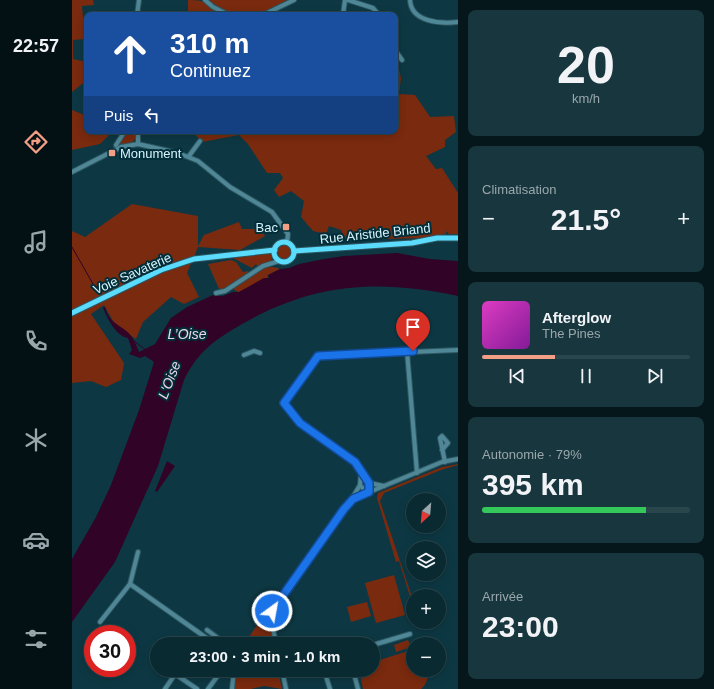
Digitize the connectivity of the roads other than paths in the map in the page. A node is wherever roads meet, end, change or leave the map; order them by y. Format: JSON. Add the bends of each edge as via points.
{"nodes":[{"id":1,"x":139,"y":0,"type":"edge"},
{"id":2,"x":205,"y":0,"type":"edge"},
{"id":3,"x":294,"y":0,"type":"edge"},
{"id":4,"x":346,"y":0,"type":"edge"},
{"id":5,"x":410,"y":0,"type":"edge"},
{"id":6,"x":137,"y":12,"type":"edge"},
{"id":7,"x":224,"y":12,"type":"edge"},
{"id":8,"x":269,"y":12,"type":"edge"},
{"id":9,"x":344,"y":12,"type":"edge"},
{"id":10,"x":376,"y":12,"type":"edge"},
{"id":11,"x":458,"y":22,"type":"edge"},
{"id":12,"x":398,"y":54,"type":"edge"},
{"id":13,"x":402,"y":60,"type":"dead end"},
{"id":14,"x":123,"y":134,"type":"edge"},
{"id":15,"x":138,"y":134,"type":"edge"},
{"id":16,"x":200,"y":141,"type":"dead end"},
{"id":17,"x":138,"y":144,"type":"junction"},
{"id":18,"x":116,"y":145,"type":"dead end"},
{"id":19,"x":188,"y":156,"type":"junction"},
{"id":20,"x":72,"y":172,"type":"edge"},
{"id":21,"x":458,"y":238,"type":"edge"},
{"id":22,"x":287,"y":243,"type":"junction"},
{"id":23,"x":274,"y":250,"type":"junction"},
{"id":24,"x":294,"y":251,"type":"junction"},
{"id":25,"x":279,"y":260,"type":"junction"},
{"id":26,"x":216,"y":293,"type":"dead end"},
{"id":27,"x":72,"y":313,"type":"edge"},
{"id":28,"x":458,"y":350,"type":"edge"},
{"id":29,"x":407,"y":352,"type":"junction"},
{"id":30,"x":260,"y":353,"type":"dead end"},
{"id":31,"x":244,"y":356,"type":"dead end"},
{"id":32,"x":442,"y":450,"type":"dead end"},
{"id":33,"x":458,"y":459,"type":"edge"},
{"id":34,"x":445,"y":462,"type":"junction"},
{"id":35,"x":417,"y":473,"type":"junction"},
{"id":36,"x":363,"y":482,"type":"junction"},
{"id":37,"x":384,"y":486,"type":"junction"},
{"id":38,"x":368,"y":493,"type":"junction"},
{"id":39,"x":350,"y":502,"type":"junction"},
{"id":40,"x":138,"y":552,"type":"dead end"},
{"id":41,"x":130,"y":584,"type":"junction"},
{"id":42,"x":100,"y":622,"type":"dead end"},
{"id":43,"x":205,"y":633,"type":"junction"},
{"id":44,"x":410,"y":634,"type":"dead end"},
{"id":45,"x":209,"y":637,"type":"edge"},
{"id":46,"x":210,"y":637,"type":"edge"},
{"id":47,"x":211,"y":637,"type":"edge"},
{"id":48,"x":213,"y":637,"type":"edge"},
{"id":49,"x":275,"y":637,"type":"edge"},
{"id":50,"x":380,"y":642,"type":"edge"},
{"id":51,"x":173,"y":677,"type":"edge"},
{"id":52,"x":179,"y":677,"type":"edge"},
{"id":53,"x":217,"y":677,"type":"edge"},
{"id":54,"x":233,"y":677,"type":"edge"},
{"id":55,"x":283,"y":677,"type":"edge"},
{"id":56,"x":326,"y":677,"type":"edge"},
{"id":57,"x":355,"y":677,"type":"edge"},
{"id":58,"x":165,"y":689,"type":"edge"},
{"id":59,"x":197,"y":689,"type":"edge"},
{"id":60,"x":208,"y":689,"type":"edge"},
{"id":61,"x":232,"y":689,"type":"edge"},
{"id":62,"x":286,"y":689,"type":"edge"},
{"id":63,"x":330,"y":689,"type":"edge"},
{"id":64,"x":358,"y":689,"type":"edge"}],
"edges":[{"from":1,"to":6,"type":"street"},
{"from":2,"to":7,"type":"street"},
{"from":3,"to":8,"type":"street"},
{"from":4,"to":9,"type":"street"},
{"from":4,"to":10,"type":"street","via":[[373,8]]},
{"from":5,"to":11,"type":"street","via":[[412,10],[418,16],[437,22]]},
{"from":12,"to":13,"type":"street"},
{"from":14,"to":18,"type":"street"},
{"from":15,"to":17,"type":"street"},
{"from":16,"to":19,"type":"street"},
{"from":17,"to":19,"type":"street"},
{"from":17,"to":20,"type":"street","via":[[121,147]]},
{"from":19,"to":22,"type":"street","via":[[204,165],[230,187],[272,212],[288,234]]},
{"from":21,"to":24,"type":"main road","name":"Rue Aristide Briand"},
{"from":22,"to":23,"type":"main road","via":[[278,245]]},
{"from":22,"to":24,"type":"main road"},
{"from":23,"to":25,"type":"main road"},
{"from":23,"to":27,"type":"main road","name":"Voie Savaterie","via":[[194,259],[161,270]]},
{"from":24,"to":25,"type":"main road","via":[[290,260]]},
{"from":25,"to":26,"type":"street","via":[[263,266],[224,291]]},
{"from":28,"to":29,"type":"street"},
{"from":29,"to":35,"type":"street"},
{"from":29,"to":36,"type":"street","via":[[318,356],[284,403],[300,423],[355,462]]},
{"from":30,"to":31,"type":"street","via":[[254,351]]},
{"from":32,"to":34,"type":"street"},
{"from":33,"to":34,"type":"street"},
{"from":34,"to":35,"type":"street"},
{"from":35,"to":37,"type":"street"},
{"from":36,"to":37,"type":"street"},
{"from":36,"to":38,"type":"street"},
{"from":36,"to":38,"type":"street"},
{"from":36,"to":39,"type":"street"},
{"from":37,"to":38,"type":"street"},
{"from":38,"to":39,"type":"street"},
{"from":39,"to":49,"type":"street","via":[[274,608],[272,623]]},
{"from":40,"to":41,"type":"street"},
{"from":41,"to":42,"type":"street"},
{"from":41,"to":43,"type":"street"},
{"from":43,"to":45,"type":"street"},
{"from":43,"to":46,"type":"street"},
{"from":43,"to":47,"type":"street"},
{"from":43,"to":48,"type":"street"},
{"from":44,"to":50,"type":"street"},
{"from":51,"to":58,"type":"street"},
{"from":52,"to":59,"type":"street"},
{"from":53,"to":60,"type":"street"},
{"from":54,"to":61,"type":"street"},
{"from":55,"to":62,"type":"street"},
{"from":56,"to":63,"type":"street"},
{"from":57,"to":64,"type":"street"}]}
